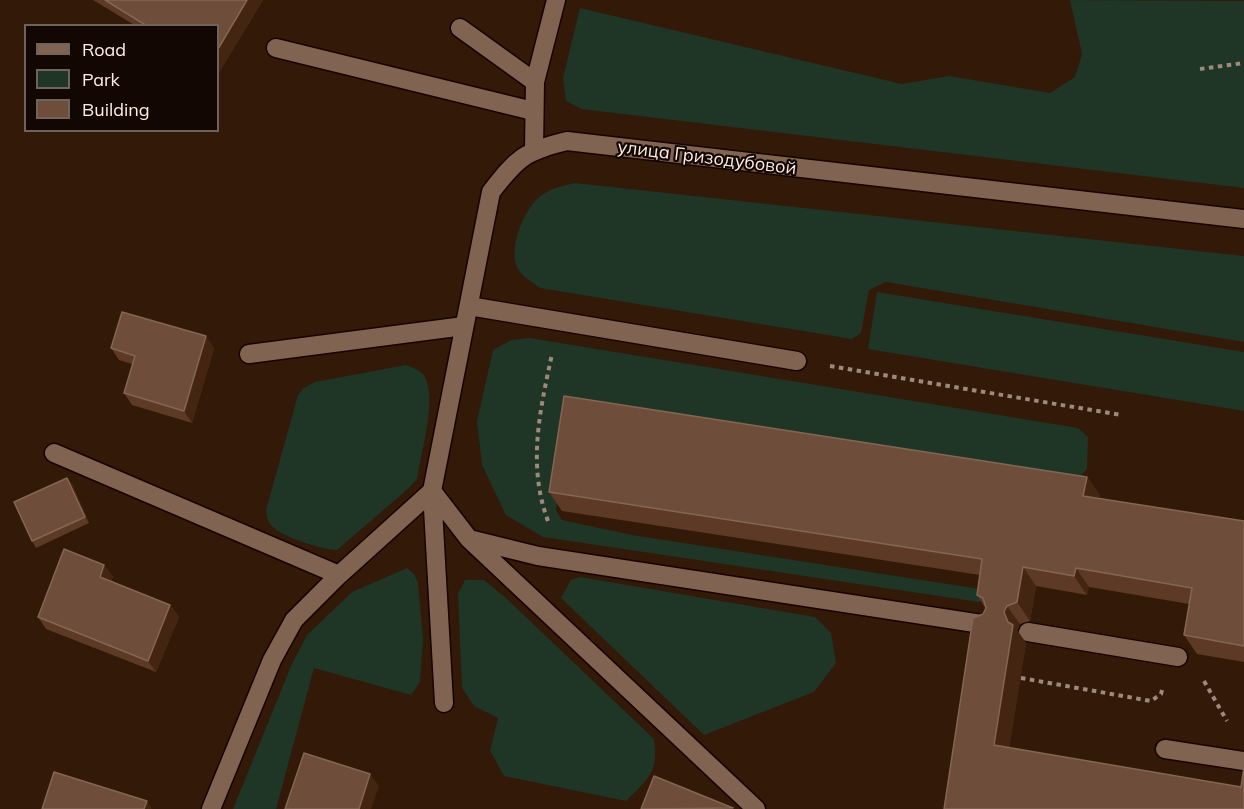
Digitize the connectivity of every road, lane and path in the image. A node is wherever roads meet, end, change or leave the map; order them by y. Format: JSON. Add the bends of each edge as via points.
{"nodes":[{"id":1,"x":556,"y":0,"type":"edge"},
{"id":2,"x":460,"y":28,"type":"dead end"},
{"id":3,"x":276,"y":48,"type":"dead end"},
{"id":4,"x":1244,"y":63,"type":"edge"},
{"id":5,"x":1200,"y":69,"type":"dead end"},
{"id":6,"x":535,"y":82,"type":"junction"},
{"id":7,"x":533,"y":111,"type":"junction"},
{"id":8,"x":534,"y":149,"type":"junction"},
{"id":9,"x":1244,"y":219,"type":"edge"},
{"id":10,"x":469,"y":306,"type":"junction"},
{"id":11,"x":560,"y":321,"type":"junction"},
{"id":12,"x":464,"y":326,"type":"junction"},
{"id":13,"x":249,"y":354,"type":"dead end"},
{"id":14,"x":797,"y":361,"type":"dead end"},
{"id":15,"x":860,"y":371,"type":"dead end"},
{"id":16,"x":1121,"y":415,"type":"dead end"},
{"id":17,"x":54,"y":453,"type":"dead end"},
{"id":18,"x":432,"y":491,"type":"junction"},
{"id":19,"x":469,"y":539,"type":"junction"},
{"id":20,"x":564,"y":560,"type":"junction"},
{"id":21,"x":339,"y":575,"type":"junction"},
{"id":22,"x":988,"y":625,"type":"edge"},
{"id":23,"x":1028,"y":632,"type":"dead end"},
{"id":24,"x":1178,"y":657,"type":"joint"},
{"id":25,"x":1021,"y":678,"type":"dead end"},
{"id":26,"x":1161,"y":694,"type":"dead end"},
{"id":27,"x":444,"y":703,"type":"dead end"},
{"id":28,"x":1233,"y":731,"type":"dead end"},
{"id":29,"x":1165,"y":749,"type":"dead end"},
{"id":30,"x":1244,"y":760,"type":"edge"},
{"id":31,"x":211,"y":809,"type":"edge"},
{"id":32,"x":756,"y":809,"type":"edge"}],
"edges":[{"from":1,"to":6,"type":"street"},
{"from":2,"to":6,"type":"street"},
{"from":3,"to":7,"type":"street"},
{"from":4,"to":5,"type":"path"},
{"from":6,"to":7,"type":"street"},
{"from":7,"to":8,"type":"street"},
{"from":8,"to":9,"type":"street","name":"улица Гризодубовой","via":[[567,141]]},
{"from":8,"to":10,"type":"street","name":"улица Гризодубовой","via":[[510,168],[491,192]]},
{"from":10,"to":11,"type":"street"},
{"from":10,"to":12,"type":"street","name":"улица Гризодубовой"},
{"from":11,"to":14,"type":"street"},
{"from":11,"to":20,"type":"path","via":[[539,413],[536,445],[543,508]]},
{"from":12,"to":13,"type":"street"},
{"from":12,"to":18,"type":"street","name":"улица Гризодубовой"},
{"from":15,"to":16,"type":"path"},
{"from":17,"to":21,"type":"street"},
{"from":18,"to":19,"type":"street"},
{"from":18,"to":21,"type":"street"},
{"from":18,"to":27,"type":"street","name":"улица Гризодубовой"},
{"from":19,"to":20,"type":"street"},
{"from":19,"to":32,"type":"street"},
{"from":20,"to":22,"type":"street"},
{"from":21,"to":31,"type":"street","via":[[294,620],[272,660]]},
{"from":23,"to":24,"type":"street"},
{"from":24,"to":28,"type":"path","via":[[1194,663]]},
{"from":25,"to":26,"type":"path","via":[[1151,701]]},
{"from":29,"to":30,"type":"street"}]}
